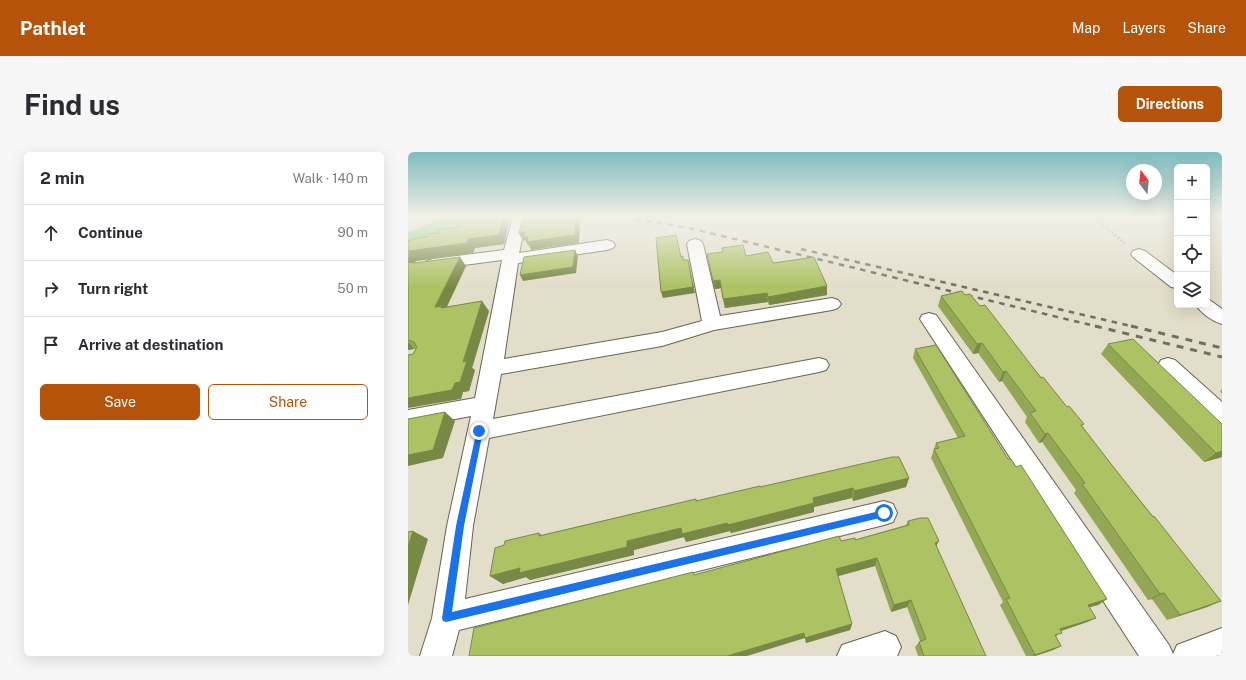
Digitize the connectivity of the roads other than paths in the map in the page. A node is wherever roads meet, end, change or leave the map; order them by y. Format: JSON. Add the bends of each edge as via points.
{"nodes":[{"id":1,"x":514,"y":241,"type":"edge"},
{"id":2,"x":695,"y":244,"type":"dead end"},
{"id":3,"x":608,"y":245,"type":"dead end"},
{"id":4,"x":1139,"y":254,"type":"road end"},
{"id":5,"x":511,"y":256,"type":"junction"},
{"id":6,"x":422,"y":266,"type":"edge"},
{"id":7,"x":1174,"y":281,"type":"edge"},
{"id":8,"x":832,"y":304,"type":"dead end"},
{"id":9,"x":1209,"y":308,"type":"edge"},
{"id":10,"x":1222,"y":318,"type":"edge"},
{"id":11,"x":929,"y":319,"type":"dead end"},
{"id":12,"x":712,"y":324,"type":"junction"},
{"id":13,"x":819,"y":365,"type":"dead end"},
{"id":14,"x":1168,"y":365,"type":"dead end"},
{"id":15,"x":492,"y":368,"type":"junction"},
{"id":16,"x":484,"y":405,"type":"junction"},
{"id":17,"x":1222,"y":416,"type":"edge"},
{"id":18,"x":408,"y":419,"type":"edge"},
{"id":19,"x":479,"y":431,"type":"junction"},
{"id":20,"x":884,"y":513,"type":"dead end"},
{"id":21,"x":446,"y":618,"type":"junction"},
{"id":22,"x":1222,"y":644,"type":"edge"},
{"id":23,"x":886,"y":647,"type":"dead end"},
{"id":24,"x":436,"y":656,"type":"edge"},
{"id":25,"x":853,"y":656,"type":"edge"},
{"id":26,"x":1158,"y":656,"type":"edge"},
{"id":27,"x":1188,"y":656,"type":"edge"}],
"edges":[{"from":1,"to":5,"type":"street"},
{"from":2,"to":12,"type":"street"},
{"from":3,"to":5,"type":"street"},
{"from":4,"to":7,"type":"street"},
{"from":5,"to":6,"type":"street"},
{"from":5,"to":15,"type":"street"},
{"from":8,"to":12,"type":"street"},
{"from":9,"to":10,"type":"street"},
{"from":11,"to":26,"type":"street"},
{"from":12,"to":15,"type":"street","via":[[662,339]]},
{"from":13,"to":19,"type":"street"},
{"from":14,"to":17,"type":"street"},
{"from":15,"to":16,"type":"street"},
{"from":16,"to":18,"type":"street"},
{"from":16,"to":19,"type":"street"},
{"from":19,"to":21,"type":"street","via":[[460,526]]},
{"from":20,"to":21,"type":"street"},
{"from":21,"to":24,"type":"street"},
{"from":22,"to":27,"type":"street"},
{"from":23,"to":25,"type":"street"}]}
